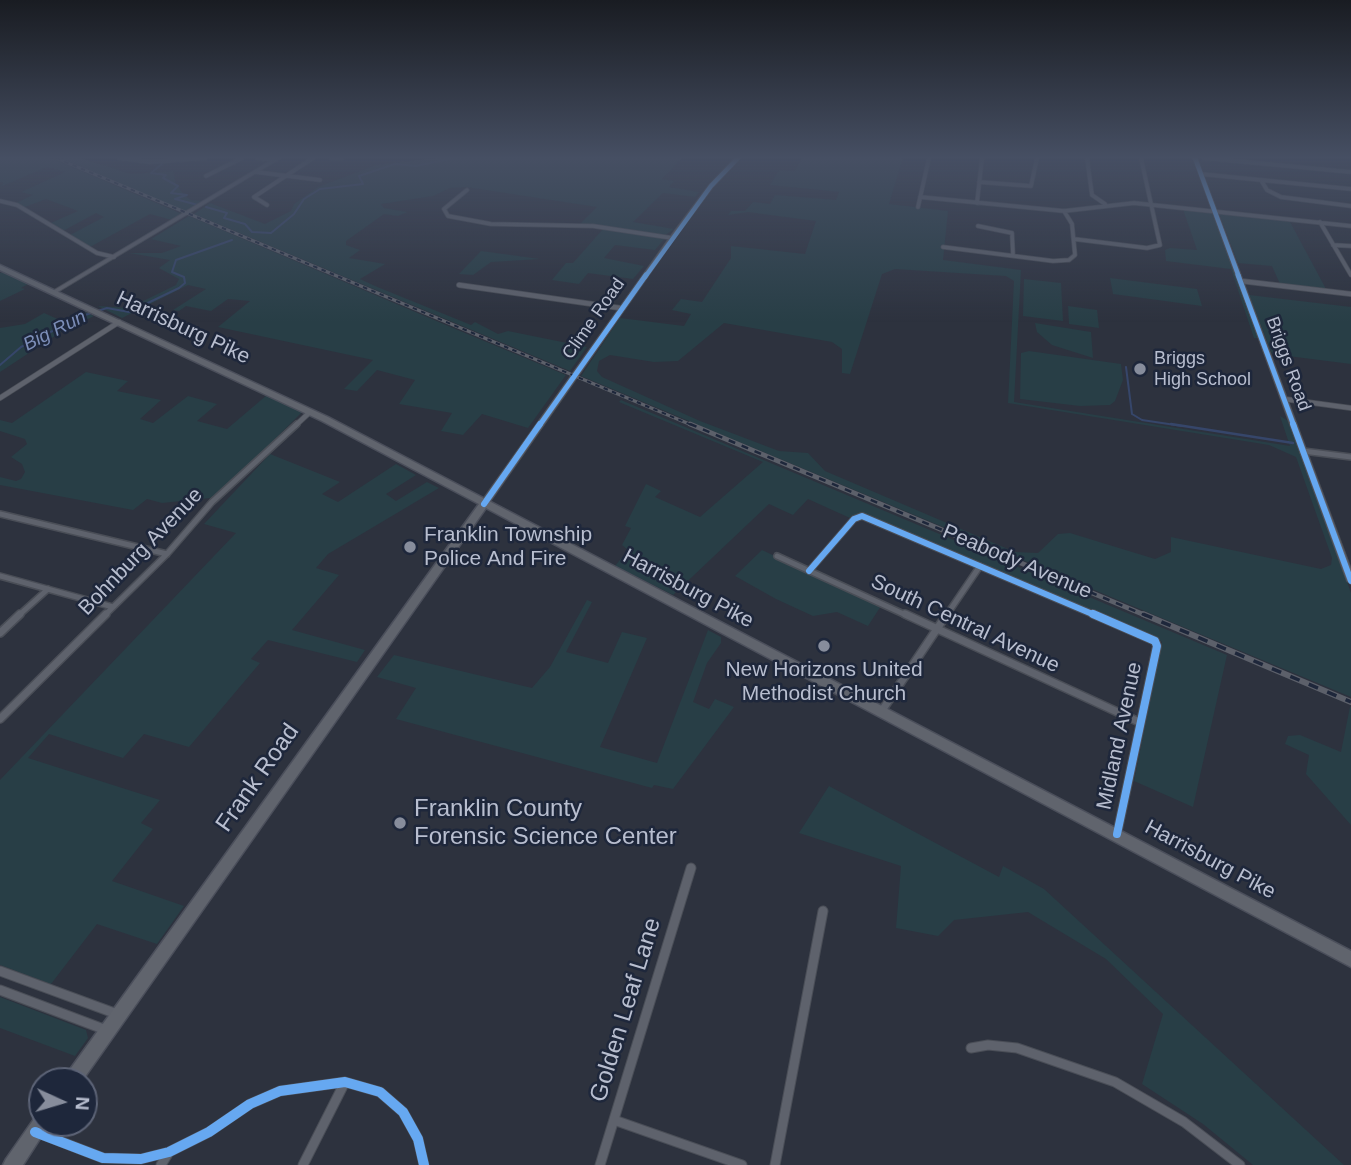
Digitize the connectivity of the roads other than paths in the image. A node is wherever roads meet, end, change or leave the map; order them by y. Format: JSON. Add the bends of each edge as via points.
{"nodes":[{"id":1,"x":31,"y":212,"type":"edge"},
{"id":2,"x":189,"y":212,"type":"edge"},
{"id":3,"x":446,"y":212,"type":"edge"},
{"id":4,"x":691,"y":212,"type":"edge"},
{"id":5,"x":1065,"y":212,"type":"edge"},
{"id":6,"x":1154,"y":212,"type":"edge"},
{"id":7,"x":1216,"y":212,"type":"edge"},
{"id":8,"x":1228,"y":212,"type":"edge"},
{"id":9,"x":1320,"y":222,"type":"junction"},
{"id":10,"x":978,"y":226,"type":"dead end"},
{"id":11,"x":1351,"y":226,"type":"edge"},
{"id":12,"x":672,"y":238,"type":"junction"},
{"id":13,"x":1074,"y":239,"type":"junction"},
{"id":14,"x":1333,"y":244,"type":"junction"},
{"id":15,"x":1351,"y":246,"type":"edge"},
{"id":16,"x":943,"y":247,"type":"dead end"},
{"id":17,"x":1013,"y":255,"type":"junction"},
{"id":18,"x":114,"y":257,"type":"junction"},
{"id":19,"x":1,"y":268,"type":"edge"},
{"id":20,"x":1351,"y":275,"type":"edge"},
{"id":21,"x":1241,"y":281,"type":"junction"},
{"id":22,"x":460,"y":285,"type":"dead end"},
{"id":23,"x":54,"y":292,"type":"junction"},
{"id":24,"x":1351,"y":294,"type":"edge"},
{"id":25,"x":620,"y":308,"type":"junction"},
{"id":26,"x":119,"y":322,"type":"junction"},
{"id":27,"x":0,"y":398,"type":"edge"},
{"id":28,"x":1284,"y":399,"type":"junction"},
{"id":29,"x":1351,"y":408,"type":"edge"},
{"id":30,"x":310,"y":412,"type":"junction"},
{"id":31,"x":1303,"y":451,"type":"junction"},
{"id":32,"x":1351,"y":457,"type":"edge"},
{"id":33,"x":484,"y":503,"type":"junction"},
{"id":34,"x":0,"y":514,"type":"edge"},
{"id":35,"x":167,"y":554,"type":"junction"},
{"id":36,"x":777,"y":556,"type":"dead end"},
{"id":37,"x":981,"y":566,"type":"junction"},
{"id":38,"x":809,"y":571,"type":"junction"},
{"id":39,"x":0,"y":576,"type":"edge"},
{"id":40,"x":1351,"y":581,"type":"edge"},
{"id":41,"x":48,"y":590,"type":"junction"},
{"id":42,"x":113,"y":607,"type":"junction"},
{"id":43,"x":937,"y":629,"type":"junction"},
{"id":44,"x":0,"y":633,"type":"edge"},
{"id":45,"x":1157,"y":646,"type":"joint"},
{"id":46,"x":880,"y":714,"type":"junction"},
{"id":47,"x":0,"y":719,"type":"edge"},
{"id":48,"x":1139,"y":722,"type":"junction"},
{"id":49,"x":1117,"y":834,"type":"junction"},
{"id":50,"x":691,"y":868,"type":"dead end"},
{"id":51,"x":823,"y":911,"type":"dead end"},
{"id":52,"x":1351,"y":959,"type":"edge"},
{"id":53,"x":0,"y":971,"type":"edge"},
{"id":54,"x":0,"y":990,"type":"edge"},
{"id":55,"x":119,"y":1015,"type":"junction"},
{"id":56,"x":108,"y":1030,"type":"junction"},
{"id":57,"x":971,"y":1048,"type":"dead end"},
{"id":58,"x":82,"y":1067,"type":"edge"},
{"id":59,"x":345,"y":1082,"type":"junction"},
{"id":60,"x":614,"y":1120,"type":"junction"},
{"id":61,"x":32,"y":1137,"type":"edge"},
{"id":62,"x":60,"y":1137,"type":"edge"},
{"id":63,"x":169,"y":1152,"type":"junction"},
{"id":64,"x":424,"y":1163,"type":"edge"},
{"id":65,"x":12,"y":1165,"type":"edge"},
{"id":66,"x":162,"y":1165,"type":"edge"},
{"id":67,"x":303,"y":1165,"type":"edge"},
{"id":68,"x":600,"y":1165,"type":"edge"},
{"id":69,"x":742,"y":1165,"type":"edge"},
{"id":70,"x":775,"y":1165,"type":"edge"},
{"id":71,"x":1240,"y":1165,"type":"edge"}],
"edges":[{"from":1,"to":18,"type":"street","via":[[97,253]]},
{"from":2,"to":18,"type":"main road"},
{"from":3,"to":12,"type":"street","via":[[501,225],[593,226]]},
{"from":4,"to":12,"type":"main road","name":"Clime Road"},
{"from":5,"to":13,"type":"street"},
{"from":6,"to":13,"type":"street","via":[[1160,245],[1147,248]]},
{"from":7,"to":21,"type":"main road","name":"Briggs Road"},
{"from":8,"to":9,"type":"street"},
{"from":9,"to":11,"type":"street"},
{"from":9,"to":14,"type":"street"},
{"from":10,"to":17,"type":"street","via":[[1012,233]]},
{"from":12,"to":25,"type":"main road","name":"Clime Road"},
{"from":13,"to":17,"type":"street","via":[[1072,259],[1059,262]]},
{"from":14,"to":15,"type":"street"},
{"from":14,"to":20,"type":"street"},
{"from":16,"to":17,"type":"street"},
{"from":18,"to":23,"type":"main road"},
{"from":19,"to":23,"type":"main road","name":"Harrisburg Pike"},
{"from":21,"to":24,"type":"street"},
{"from":21,"to":28,"type":"main road","name":"Briggs Road"},
{"from":22,"to":25,"type":"street"},
{"from":23,"to":26,"type":"main road","name":"Harrisburg Pike"},
{"from":25,"to":33,"type":"main road","name":"Clime Road"},
{"from":26,"to":27,"type":"street"},
{"from":26,"to":30,"type":"main road","name":"Harrisburg Pike"},
{"from":28,"to":29,"type":"street"},
{"from":28,"to":31,"type":"main road","name":"Briggs Road"},
{"from":30,"to":33,"type":"main road","name":"Harrisburg Pike"},
{"from":30,"to":35,"type":"street","name":"Bohnburg Avenue","via":[[212,502]]},
{"from":31,"to":32,"type":"street"},
{"from":31,"to":40,"type":"main road","name":"Briggs Road"},
{"from":33,"to":46,"type":"main road","name":"Harrisburg Pike"},
{"from":33,"to":55,"type":"main road","name":"Frank Road"},
{"from":34,"to":35,"type":"street"},
{"from":35,"to":42,"type":"street","name":"Bohnburg Avenue"},
{"from":36,"to":38,"type":"street","name":"South Central Avenue"},
{"from":37,"to":38,"type":"street","name":"Peabody Avenue","via":[[859,516]]},
{"from":37,"to":43,"type":"street"},
{"from":37,"to":45,"type":"street","name":"Peabody Avenue","via":[[1151,638]]},
{"from":38,"to":43,"type":"street","name":"South Central Avenue"},
{"from":39,"to":41,"type":"street"},
{"from":41,"to":42,"type":"street"},
{"from":41,"to":44,"type":"street"},
{"from":42,"to":47,"type":"street","name":"Bohnburg Avenue"},
{"from":43,"to":46,"type":"street"},
{"from":43,"to":48,"type":"street","name":"South Central Avenue"},
{"from":45,"to":48,"type":"street","name":"Midland Avenue"},
{"from":46,"to":49,"type":"main road","name":"Harrisburg Pike"},
{"from":48,"to":49,"type":"street","name":"Midland Avenue"},
{"from":49,"to":52,"type":"main road","name":"Harrisburg Pike"},
{"from":50,"to":60,"type":"street","name":"Golden Leaf Lane"},
{"from":51,"to":70,"type":"street"},
{"from":53,"to":55,"type":"street"},
{"from":54,"to":56,"type":"street"},
{"from":55,"to":56,"type":"main road","name":"Frank Road"},
{"from":56,"to":58,"type":"main road","name":"Frank Road"},
{"from":57,"to":71,"type":"street","via":[[1017,1048],[1115,1082],[1184,1122]]},
{"from":59,"to":63,"type":"street","via":[[272,1095]]},
{"from":59,"to":64,"type":"street","via":[[380,1093],[403,1112],[418,1139]]},
{"from":59,"to":67,"type":"street"},
{"from":60,"to":68,"type":"street","name":"Golden Leaf Lane"},
{"from":60,"to":69,"type":"street"},
{"from":61,"to":65,"type":"main road"},
{"from":62,"to":63,"type":"street","via":[[103,1158],[141,1159]]},
{"from":63,"to":66,"type":"street"}]}
